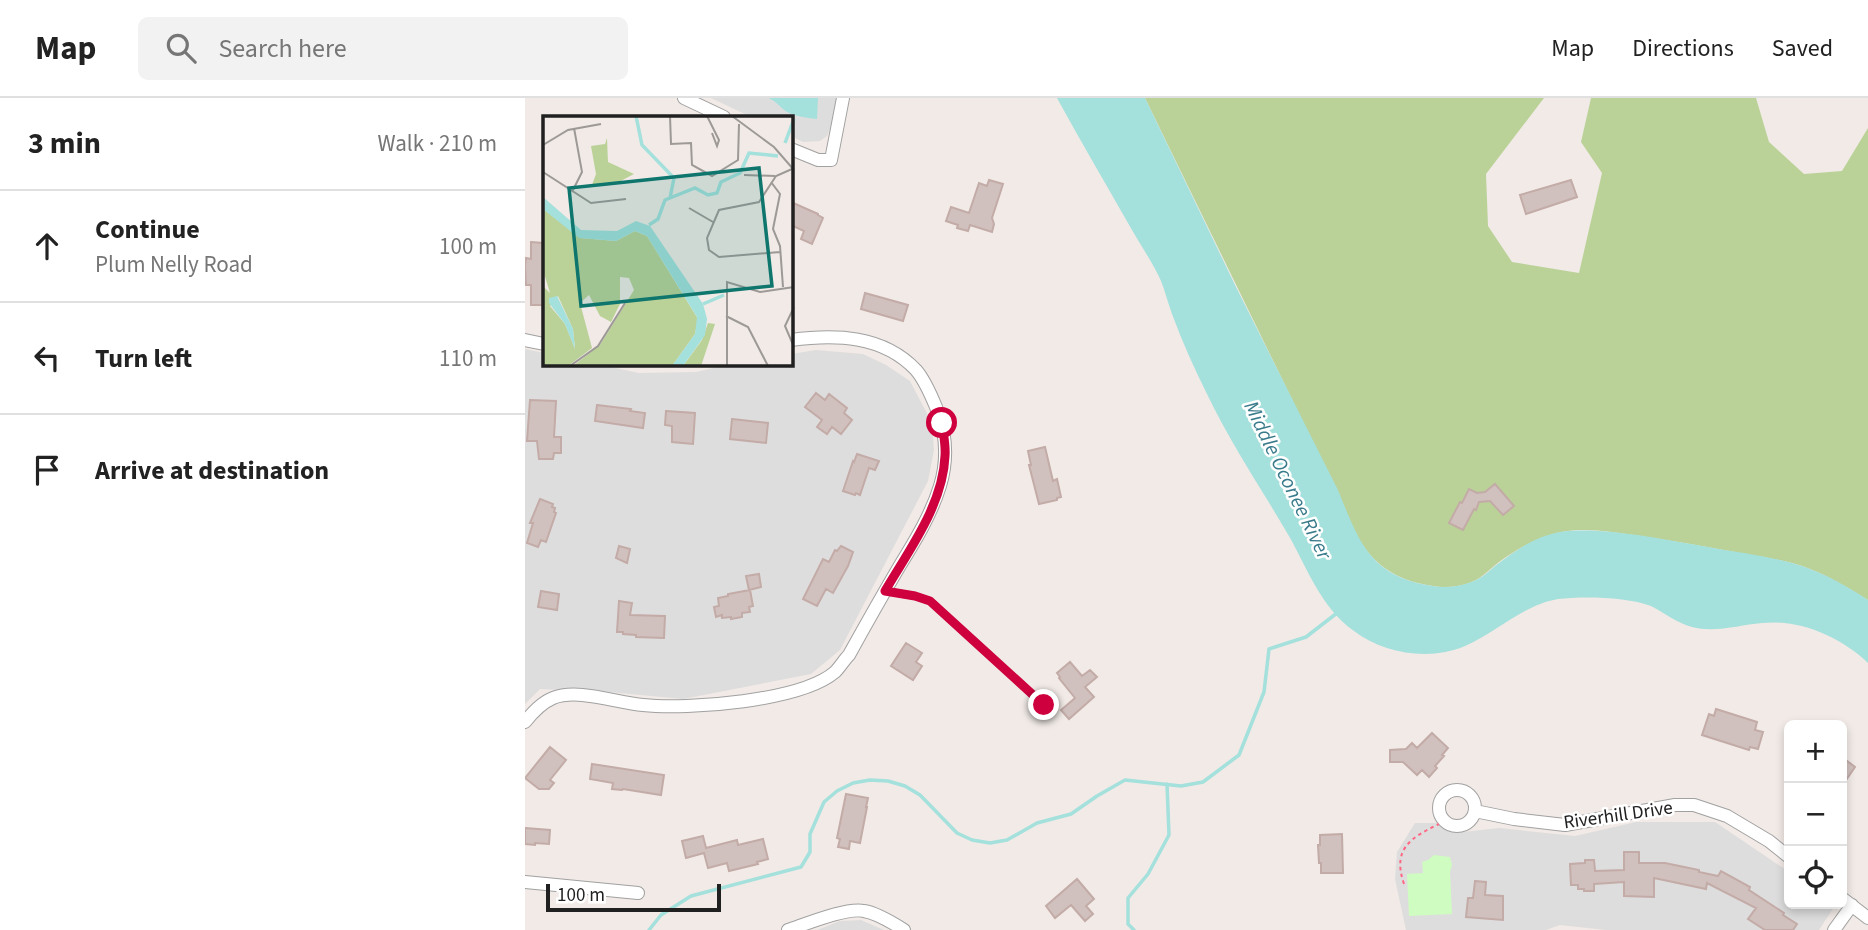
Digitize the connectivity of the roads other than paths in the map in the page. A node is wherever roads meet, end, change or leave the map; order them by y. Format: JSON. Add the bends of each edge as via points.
{"nodes":[{"id":1,"x":684,"y":98,"type":"edge"},
{"id":2,"x":843,"y":98,"type":"edge"},
{"id":3,"x":723,"y":116,"type":"edge"},
{"id":4,"x":793,"y":150,"type":"edge"},
{"id":5,"x":525,"y":340,"type":"edge"},
{"id":6,"x":793,"y":340,"type":"edge"},
{"id":7,"x":543,"y":344,"type":"edge"},
{"id":8,"x":885,"y":591,"type":"junction"},
{"id":9,"x":1044,"y":705,"type":"dead end"},
{"id":10,"x":525,"y":722,"type":"edge"},
{"id":11,"x":1475,"y":811,"type":"dead end"},
{"id":12,"x":1784,"y":853,"type":"edge"},
{"id":13,"x":525,"y":882,"type":"edge"},
{"id":14,"x":638,"y":893,"type":"dead end"},
{"id":15,"x":1847,"y":902,"type":"edge"},
{"id":16,"x":1844,"y":909,"type":"edge"},
{"id":17,"x":1868,"y":919,"type":"edge"},
{"id":18,"x":788,"y":930,"type":"edge"},
{"id":19,"x":904,"y":930,"type":"edge"},
{"id":20,"x":1834,"y":930,"type":"edge"}],
"edges":[{"from":1,"to":3,"type":"street"},
{"from":2,"to":4,"type":"street","via":[[831,160]]},
{"from":5,"to":7,"type":"street"},
{"from":6,"to":8,"type":"street","via":[[839,336],[894,351],[917,370],[942,423],[946,453],[941,484]]},
{"from":8,"to":9,"type":"lane","via":[[930,601]]},
{"from":8,"to":10,"type":"street","via":[[849,655],[834,672],[813,684],[782,695],[689,707],[577,695],[554,697],[536,707]]},
{"from":11,"to":12,"type":"street","name":"Riverhill Drive","via":[[1565,825],[1694,805],[1727,816]]},
{"from":13,"to":14,"type":"street"},
{"from":15,"to":17,"type":"street"},
{"from":16,"to":20,"type":"street"},
{"from":18,"to":19,"type":"street","via":[[863,910]]}]}
